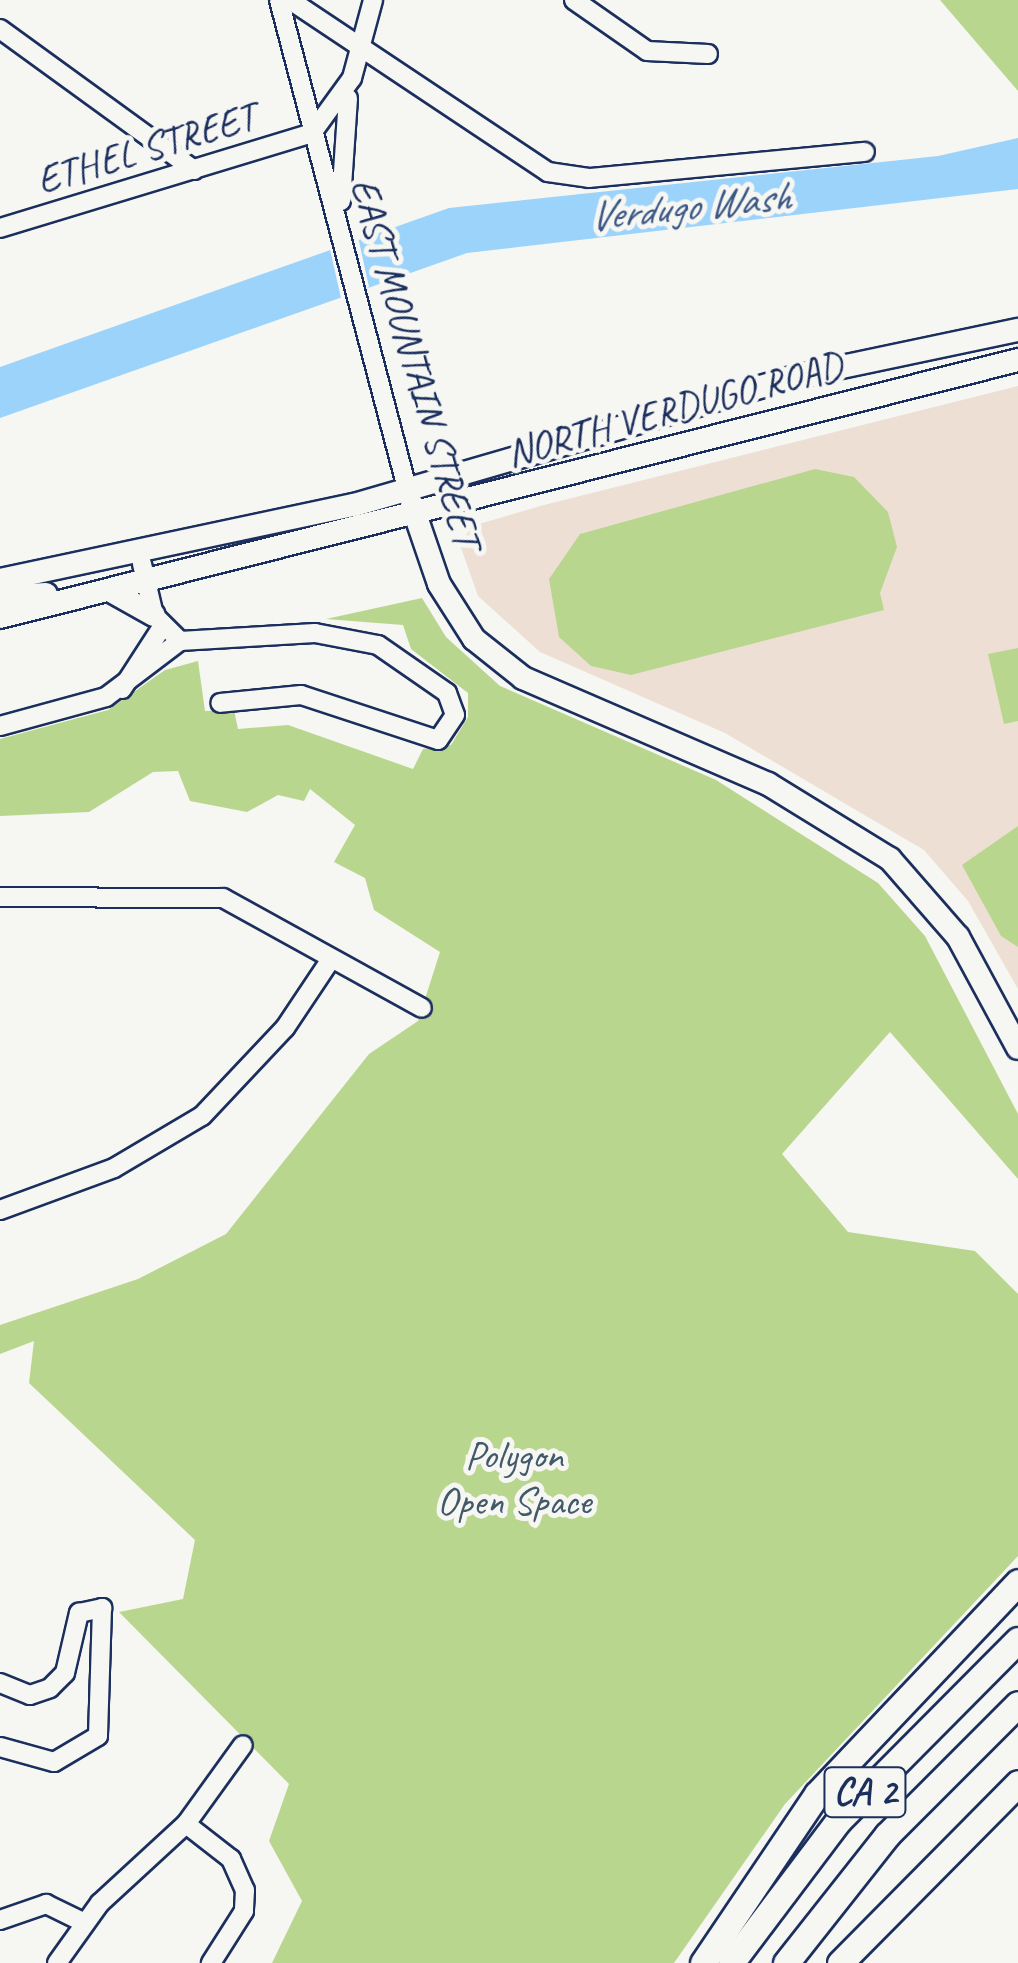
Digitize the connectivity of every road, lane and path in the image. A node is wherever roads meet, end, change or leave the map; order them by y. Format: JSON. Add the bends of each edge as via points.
{"nodes":[{"id":1,"x":279,"y":0,"type":"edge"},
{"id":2,"x":290,"y":0,"type":"edge"},
{"id":3,"x":372,"y":0,"type":"edge"},
{"id":4,"x":574,"y":0,"type":"edge"},
{"id":5,"x":0,"y":29,"type":"edge"},
{"id":6,"x":359,"y":49,"type":"junction"},
{"id":7,"x":708,"y":54,"type":"dead end"},
{"id":8,"x":352,"y":78,"type":"junction"},
{"id":9,"x":312,"y":132,"type":"junction"},
{"id":10,"x":864,"y":152,"type":"dead end"},
{"id":11,"x":194,"y":170,"type":"junction"},
{"id":12,"x":0,"y":228,"type":"edge"},
{"id":13,"x":344,"y":236,"type":"junction"},
{"id":14,"x":1017,"y":329,"type":"edge"},
{"id":15,"x":1018,"y":360,"type":"edge"},
{"id":16,"x":799,"y":376,"type":"junction"},
{"id":17,"x":807,"y":412,"type":"junction"},
{"id":18,"x":408,"y":492,"type":"junction"},
{"id":19,"x":416,"y":517,"type":"junction"},
{"id":20,"x":230,"y":531,"type":"junction"},
{"id":21,"x":37,"y":572,"type":"junction"},
{"id":22,"x":145,"y":574,"type":"junction"},
{"id":23,"x":0,"y":580,"type":"edge"},
{"id":24,"x":96,"y":590,"type":"junction"},
{"id":25,"x":0,"y":598,"type":"edge"},
{"id":26,"x":0,"y":617,"type":"edge"},
{"id":27,"x":158,"y":621,"type":"junction"},
{"id":28,"x":180,"y":641,"type":"junction"},
{"id":29,"x":122,"y":689,"type":"junction"},
{"id":30,"x":220,"y":703,"type":"dead end"},
{"id":31,"x":0,"y":726,"type":"edge"},
{"id":32,"x":0,"y":898,"type":"edge"},
{"id":33,"x":331,"y":959,"type":"junction"},
{"id":34,"x":422,"y":1008,"type":"dead end"},
{"id":35,"x":1018,"y":1048,"type":"edge"},
{"id":36,"x":0,"y":1210,"type":"edge"},
{"id":37,"x":1018,"y":1582,"type":"edge"},
{"id":38,"x":1018,"y":1640,"type":"edge"},
{"id":39,"x":0,"y":1683,"type":"edge"},
{"id":40,"x":1018,"y":1704,"type":"edge"},
{"id":41,"x":243,"y":1745,"type":"dead end"},
{"id":42,"x":0,"y":1747,"type":"edge"},
{"id":43,"x":1018,"y":1783,"type":"edge"},
{"id":44,"x":186,"y":1824,"type":"junction"},
{"id":45,"x":0,"y":1920,"type":"edge"},
{"id":46,"x":86,"y":1923,"type":"junction"},
{"id":47,"x":57,"y":1963,"type":"edge"},
{"id":48,"x":211,"y":1963,"type":"edge"},
{"id":49,"x":703,"y":1963,"type":"edge"},
{"id":50,"x":731,"y":1963,"type":"edge"},
{"id":51,"x":786,"y":1963,"type":"edge"},
{"id":52,"x":840,"y":1963,"type":"edge"}],
"edges":[{"from":1,"to":9,"type":"street","name":"EAST MOUNTAIN STREET"},
{"from":2,"to":6,"type":"street"},
{"from":3,"to":6,"type":"street"},
{"from":4,"to":7,"type":"street","via":[[647,51]]},
{"from":5,"to":11,"type":"street"},
{"from":6,"to":8,"type":"street"},
{"from":6,"to":10,"type":"street","via":[[513,154],[567,176]]},
{"from":8,"to":9,"type":"street"},
{"from":8,"to":13,"type":"street","via":[[340,144]]},
{"from":9,"to":11,"type":"street","name":"ETHEL STREET"},
{"from":9,"to":13,"type":"street","name":"EAST MOUNTAIN STREET"},
{"from":11,"to":12,"type":"street","name":"ETHEL STREET"},
{"from":13,"to":18,"type":"street","name":"EAST MOUNTAIN STREET"},
{"from":14,"to":16,"type":"main road","name":"NORTH VERDUGO ROAD"},
{"from":15,"to":17,"type":"main road","name":"NORTH VERDUGO ROAD"},
{"from":16,"to":17,"type":"main road"},
{"from":16,"to":18,"type":"main road","name":"NORTH VERDUGO ROAD"},
{"from":17,"to":19,"type":"main road","name":"NORTH VERDUGO ROAD"},
{"from":18,"to":19,"type":"main road","name":"EAST MOUNTAIN STREET"},
{"from":18,"to":20,"type":"main road","name":"NORTH VERDUGO ROAD"},
{"from":19,"to":22,"type":"main road","name":"NORTH VERDUGO ROAD"},
{"from":19,"to":35,"type":"main road","name":"EAST MOUNTAIN STREET","via":[[439,584],[499,661],[768,784],[911,878],[958,938]]},
{"from":20,"to":21,"type":"main road","name":"NORTH VERDUGO ROAD"},
{"from":20,"to":22,"type":"main road","via":[[222,544]]},
{"from":21,"to":22,"type":"main road","via":[[62,578]]},
{"from":21,"to":23,"type":"main road","name":"NORTH VERDUGO ROAD"},
{"from":22,"to":24,"type":"main road","name":"NORTH VERDUGO ROAD"},
{"from":22,"to":27,"type":"street"},
{"from":24,"to":25,"type":"main road"},
{"from":24,"to":26,"type":"main road","name":"NORTH VERDUGO ROAD"},
{"from":24,"to":27,"type":"main road"},
{"from":27,"to":28,"type":"street"},
{"from":27,"to":29,"type":"street"},
{"from":28,"to":29,"type":"street"},
{"from":28,"to":30,"type":"street","via":[[316,633],[378,645],[447,693],[455,715],[438,740],[301,695]]},
{"from":29,"to":31,"type":"street"},
{"from":32,"to":33,"type":"street","via":[[223,898]]},
{"from":33,"to":34,"type":"street"},
{"from":33,"to":36,"type":"street","via":[[285,1028],[202,1116],[114,1168]]},
{"from":37,"to":49,"type":"highway","via":[[818,1794]]},
{"from":38,"to":50,"type":"highway","number":"CA 2","via":[[838,1822]]},
{"from":39,"to":42,"type":"street","via":[[30,1695],[50,1688],[65,1673],[79,1614],[102,1608],[98,1736],[54,1762]]},
{"from":40,"to":51,"type":"highway","number":"CA 2","via":[[887,1835]]},
{"from":41,"to":44,"type":"street"},
{"from":43,"to":52,"type":"highway"},
{"from":44,"to":46,"type":"street"},
{"from":44,"to":48,"type":"street","via":[[231,1859],[245,1890],[244,1911]]},
{"from":45,"to":46,"type":"street","via":[[46,1904]]},
{"from":46,"to":47,"type":"street"}]}
